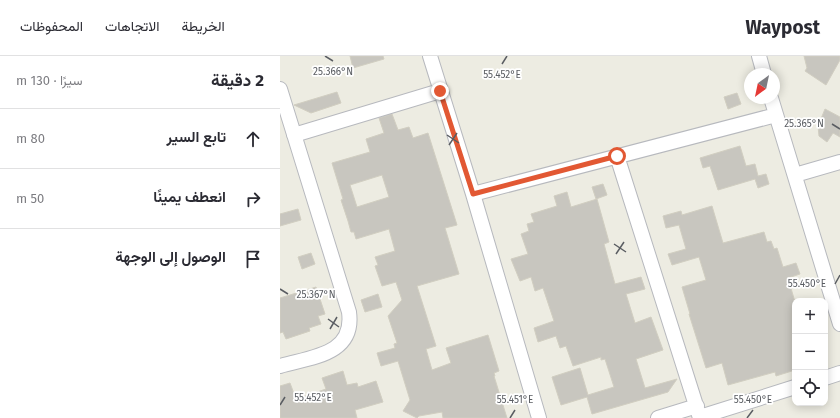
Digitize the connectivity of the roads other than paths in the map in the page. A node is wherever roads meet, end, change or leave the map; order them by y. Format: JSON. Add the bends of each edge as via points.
{"nodes":[{"id":1,"x":430,"y":56,"type":"edge"},
{"id":2,"x":759,"y":56,"type":"edge"},
{"id":3,"x":762,"y":68,"type":"edge"},
{"id":4,"x":280,"y":89,"type":"edge"},
{"id":5,"x":440,"y":91,"type":"junction"},
{"id":6,"x":773,"y":104,"type":"edge"},
{"id":7,"x":776,"y":115,"type":"junction"},
{"id":8,"x":294,"y":135,"type":"junction"},
{"id":9,"x":617,"y":156,"type":"junction"},
{"id":10,"x":840,"y":162,"type":"edge"},
{"id":11,"x":795,"y":175,"type":"junction"},
{"id":12,"x":473,"y":194,"type":"junction"},
{"id":13,"x":840,"y":324,"type":"edge"},
{"id":14,"x":280,"y":366,"type":"edge"},
{"id":15,"x":840,"y":373,"type":"edge"},
{"id":16,"x":828,"y":377,"type":"edge"},
{"id":17,"x":792,"y":388,"type":"edge"},
{"id":18,"x":699,"y":414,"type":"edge"},
{"id":19,"x":539,"y":418,"type":"edge"},
{"id":20,"x":658,"y":418,"type":"edge"}],
"edges":[{"from":1,"to":5,"type":"street"},
{"from":2,"to":3,"type":"street"},
{"from":4,"to":8,"type":"street"},
{"from":5,"to":8,"type":"street"},
{"from":5,"to":12,"type":"street"},
{"from":6,"to":7,"type":"street"},
{"from":7,"to":9,"type":"street"},
{"from":7,"to":11,"type":"street"},
{"from":8,"to":14,"type":"street","via":[[350,321],[345,339],[332,351]]},
{"from":9,"to":12,"type":"street"},
{"from":9,"to":18,"type":"street"},
{"from":10,"to":11,"type":"street"},
{"from":11,"to":13,"type":"street"},
{"from":12,"to":19,"type":"street"},
{"from":15,"to":16,"type":"street"},
{"from":17,"to":18,"type":"street"},
{"from":18,"to":20,"type":"street"}]}
